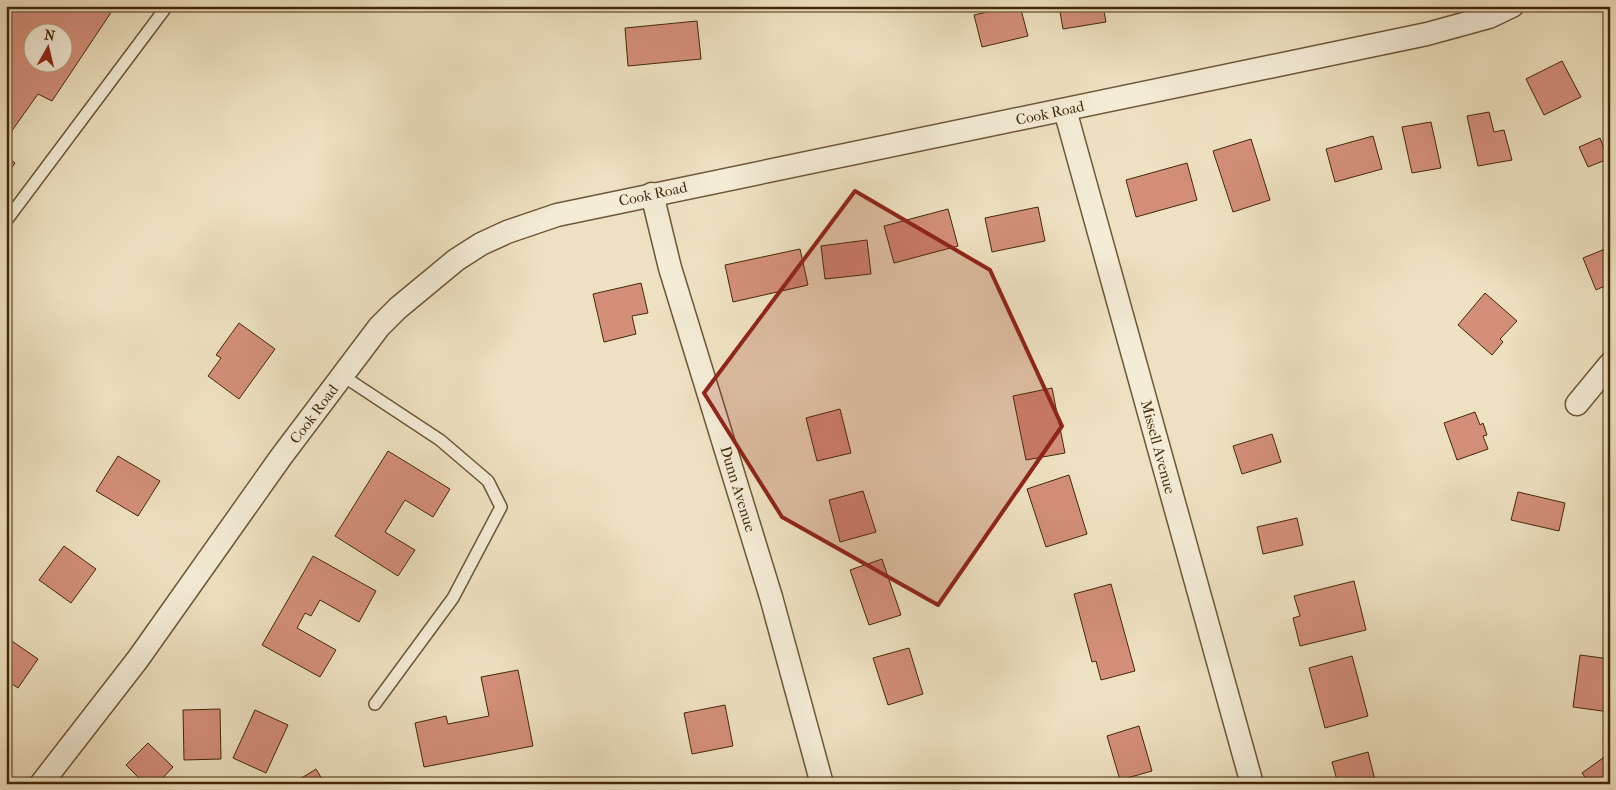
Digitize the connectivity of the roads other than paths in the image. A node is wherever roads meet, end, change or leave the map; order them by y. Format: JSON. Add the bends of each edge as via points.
{"nodes":[{"id":1,"x":167,"y":6,"type":"edge"},
{"id":2,"x":1512,"y":6,"type":"edge"},
{"id":3,"x":1065,"y":110,"type":"junction"},
{"id":4,"x":652,"y":194,"type":"junction"},
{"id":5,"x":6,"y":221,"type":"edge"},
{"id":6,"x":1610,"y":364,"type":"edge"},
{"id":7,"x":343,"y":376,"type":"junction"},
{"id":8,"x":1577,"y":404,"type":"dead end"},
{"id":9,"x":374,"y":704,"type":"dead end"},
{"id":10,"x":42,"y":784,"type":"edge"},
{"id":11,"x":822,"y":784,"type":"edge"},
{"id":12,"x":1252,"y":784,"type":"edge"}],
"edges":[{"from":1,"to":5,"type":"lane"},
{"from":2,"to":3,"type":"street","name":"Cook Road","via":[[1488,17],[1428,34]]},
{"from":3,"to":4,"type":"street","name":"Cook Road"},
{"from":3,"to":12,"type":"street","name":"Missell Avenue"},
{"from":4,"to":7,"type":"street","name":"Cook Road","via":[[557,215],[481,244],[456,260],[398,308]]},
{"from":4,"to":11,"type":"street","name":"Dunn Avenue","via":[[670,268],[771,597]]},
{"from":6,"to":8,"type":"street"},
{"from":7,"to":9,"type":"lane","via":[[447,446],[488,481],[500,507],[453,598]]},
{"from":7,"to":10,"type":"street","name":"Cook Road","via":[[138,659]]}]}
